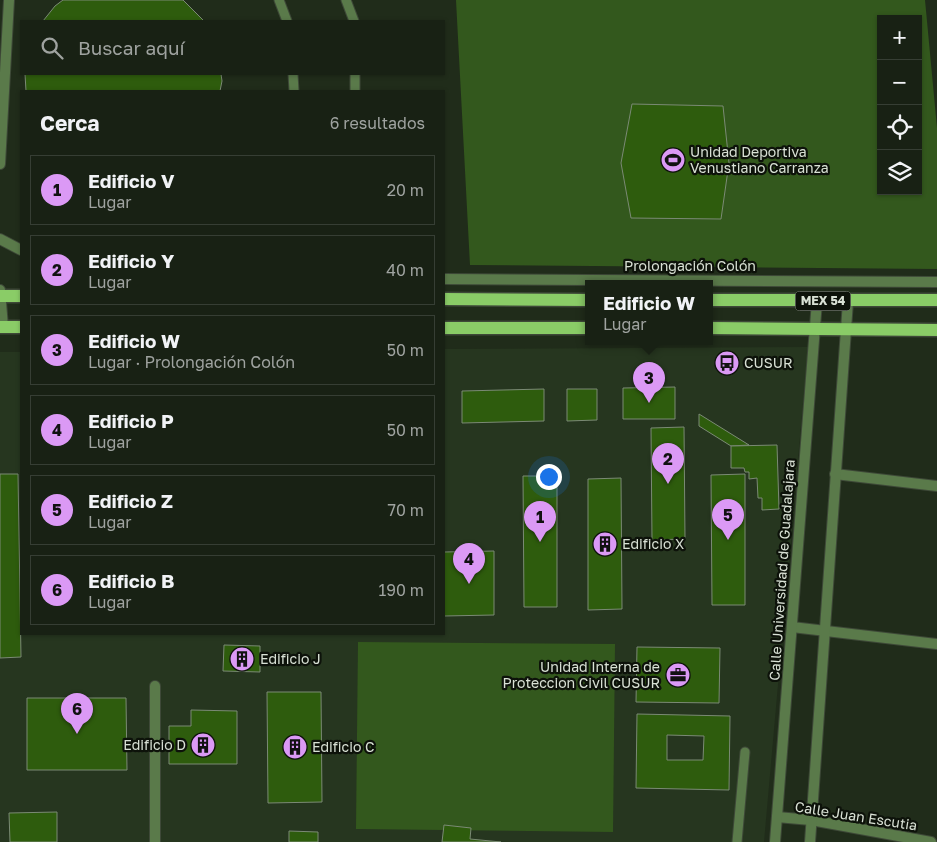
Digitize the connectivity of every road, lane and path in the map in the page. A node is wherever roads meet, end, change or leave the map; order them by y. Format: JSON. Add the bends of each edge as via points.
{"nodes":[{"id":1,"x":9,"y":0,"type":"edge"},
{"id":2,"x":279,"y":0,"type":"edge"},
{"id":3,"x":346,"y":0,"type":"edge"},
{"id":4,"x":287,"y":20,"type":"edge"},
{"id":5,"x":354,"y":20,"type":"edge"},
{"id":6,"x":293,"y":75,"type":"edge"},
{"id":7,"x":355,"y":75,"type":"edge"},
{"id":8,"x":294,"y":90,"type":"edge"},
{"id":9,"x":355,"y":90,"type":"edge"},
{"id":10,"x":2,"y":91,"type":"edge"},
{"id":11,"x":0,"y":164,"type":"edge"},
{"id":12,"x":0,"y":239,"type":"edge"},
{"id":13,"x":20,"y":249,"type":"edge"},
{"id":14,"x":445,"y":279,"type":"edge"},
{"id":15,"x":608,"y":280,"type":"edge"},
{"id":16,"x":713,"y":281,"type":"edge"},
{"id":17,"x":937,"y":282,"type":"edge"},
{"id":18,"x":0,"y":290,"type":"edge"},
{"id":19,"x":0,"y":296,"type":"edge"},
{"id":20,"x":20,"y":296,"type":"edge"},
{"id":21,"x":445,"y":299,"type":"edge"},
{"id":22,"x":585,"y":300,"type":"edge"},
{"id":23,"x":713,"y":300,"type":"edge"},
{"id":24,"x":937,"y":300,"type":"edge"},
{"id":25,"x":817,"y":301,"type":"junction"},
{"id":26,"x":848,"y":301,"type":"junction"},
{"id":27,"x":1,"y":327,"type":"edge"},
{"id":28,"x":20,"y":327,"type":"edge"},
{"id":29,"x":445,"y":328,"type":"edge"},
{"id":30,"x":585,"y":328,"type":"edge"},
{"id":31,"x":713,"y":328,"type":"edge"},
{"id":32,"x":815,"y":329,"type":"junction"},
{"id":33,"x":846,"y":329,"type":"junction"},
{"id":34,"x":937,"y":330,"type":"edge"},
{"id":35,"x":835,"y":474,"type":"junction"},
{"id":36,"x":937,"y":486,"type":"edge"},
{"id":37,"x":792,"y":627,"type":"junction"},
{"id":38,"x":823,"y":630,"type":"junction"},
{"id":39,"x":937,"y":644,"type":"edge"},
{"id":40,"x":155,"y":686,"type":"dead end"},
{"id":41,"x":745,"y":752,"type":"dead end"},
{"id":42,"x":777,"y":817,"type":"junction"},
{"id":43,"x":811,"y":820,"type":"junction"},
{"id":44,"x":155,"y":842,"type":"edge"},
{"id":45,"x":737,"y":842,"type":"edge"},
{"id":46,"x":774,"y":842,"type":"edge"},
{"id":47,"x":810,"y":842,"type":"edge"},
{"id":48,"x":931,"y":842,"type":"edge"}],
"edges":[{"from":1,"to":10,"type":"street"},
{"from":2,"to":4,"type":"lane"},
{"from":3,"to":5,"type":"lane"},
{"from":6,"to":8,"type":"lane"},
{"from":7,"to":9,"type":"lane"},
{"from":10,"to":11,"type":"street"},
{"from":12,"to":13,"type":"street"},
{"from":14,"to":15,"type":"street","name":"Prolongación Colón"},
{"from":16,"to":17,"type":"street","name":"Prolongación Colón"},
{"from":18,"to":19,"type":"street"},
{"from":19,"to":20,"type":"main road"},
{"from":19,"to":27,"type":"street"},
{"from":21,"to":22,"type":"main road"},
{"from":23,"to":25,"type":"main road","number":"MEX 54"},
{"from":24,"to":26,"type":"main road","number":"MEX 54"},
{"from":25,"to":26,"type":"main road","number":"MEX 54"},
{"from":25,"to":32,"type":"street","name":"Calle Universidad de Guadalajara"},
{"from":26,"to":33,"type":"street"},
{"from":27,"to":28,"type":"main road"},
{"from":29,"to":30,"type":"main road"},
{"from":31,"to":32,"type":"main road","number":"MEX 54"},
{"from":32,"to":33,"type":"main road","number":"MEX 54"},
{"from":32,"to":37,"type":"street","name":"Calle Universidad de Guadalajara"},
{"from":33,"to":34,"type":"main road","number":"MEX 54"},
{"from":33,"to":35,"type":"street"},
{"from":35,"to":36,"type":"street"},
{"from":35,"to":38,"type":"street"},
{"from":37,"to":38,"type":"street"},
{"from":37,"to":42,"type":"street","name":"Calle Universidad de Guadalajara"},
{"from":38,"to":39,"type":"street"},
{"from":38,"to":43,"type":"street"},
{"from":40,"to":44,"type":"street"},
{"from":41,"to":45,"type":"lane"},
{"from":42,"to":43,"type":"street","name":"Calle Juan Escutia"},
{"from":42,"to":46,"type":"street","name":"Calle Universidad de Guadalajara"},
{"from":43,"to":47,"type":"street"},
{"from":43,"to":48,"type":"street","name":"Calle Juan Escutia"}]}
